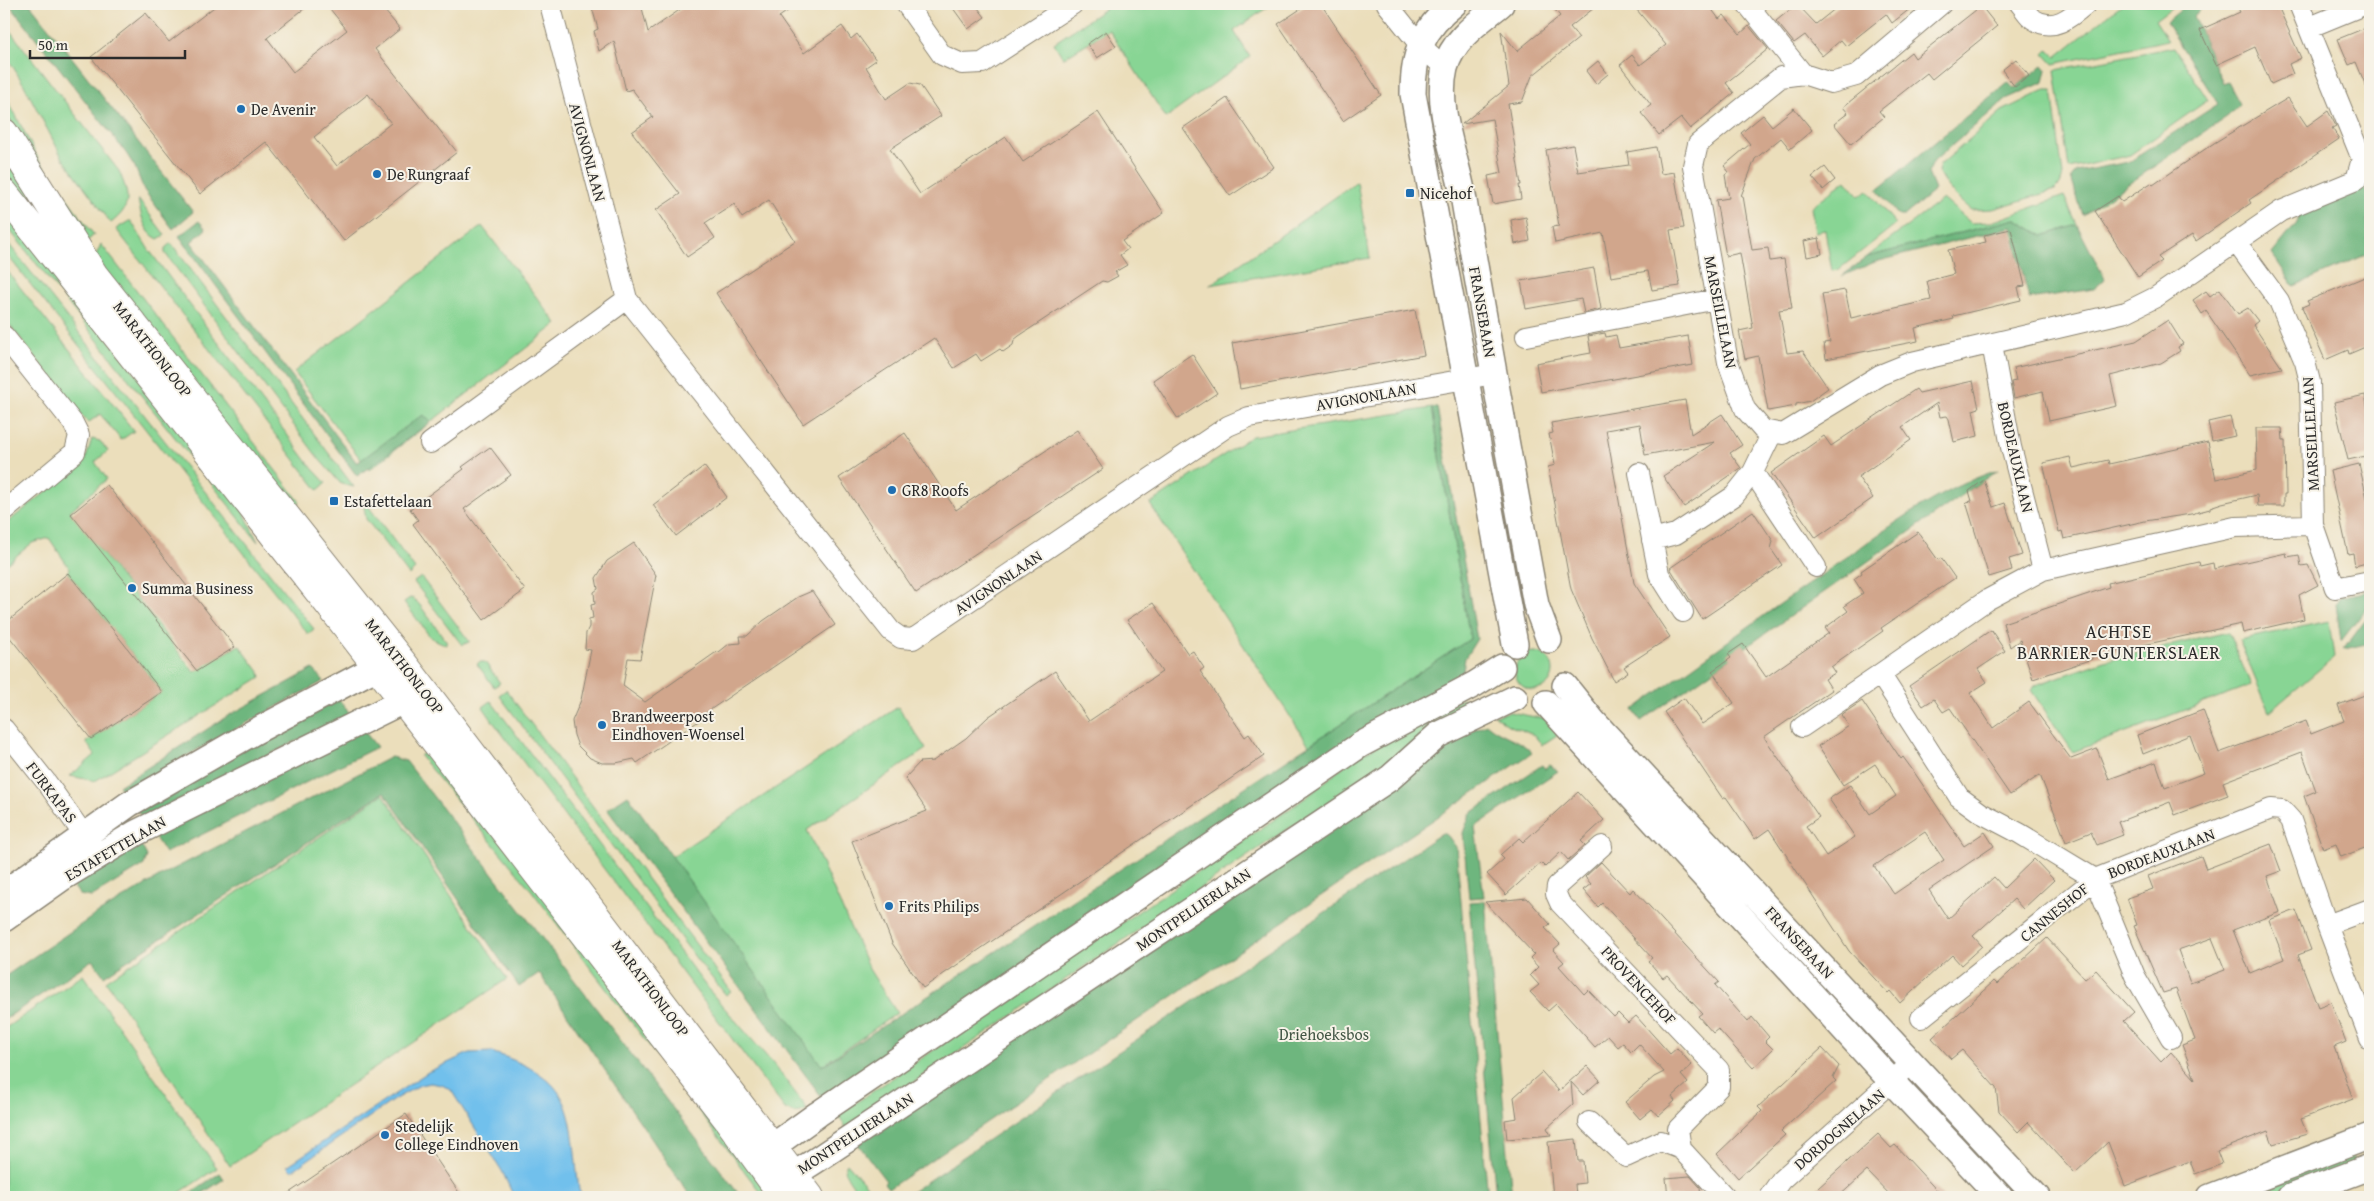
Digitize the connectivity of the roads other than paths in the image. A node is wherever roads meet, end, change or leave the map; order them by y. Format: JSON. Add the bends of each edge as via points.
{"nodes":[{"id":1,"x":550,"y":4,"type":"edge"},
{"id":2,"x":906,"y":4,"type":"edge"},
{"id":3,"x":1073,"y":4,"type":"edge"},
{"id":4,"x":1387,"y":4,"type":"edge"},
{"id":5,"x":1454,"y":4,"type":"edge"},
{"id":6,"x":1501,"y":4,"type":"edge"},
{"id":7,"x":1747,"y":4,"type":"edge"},
{"id":8,"x":1941,"y":4,"type":"edge"},
{"id":9,"x":2020,"y":4,"type":"edge"},
{"id":10,"x":2086,"y":4,"type":"edge"},
{"id":11,"x":2299,"y":4,"type":"edge"},
{"id":12,"x":2366,"y":4,"type":"edge"},
{"id":13,"x":2310,"y":27,"type":"junction"},
{"id":14,"x":1420,"y":45,"type":"junction"},
{"id":15,"x":1445,"y":68,"type":"junction"},
{"id":16,"x":1803,"y":74,"type":"junction"},
{"id":17,"x":4,"y":133,"type":"edge"},
{"id":18,"x":2365,"y":176,"type":"edge"},
{"id":19,"x":4,"y":193,"type":"edge"},
{"id":20,"x":2236,"y":242,"type":"junction"},
{"id":21,"x":627,"y":299,"type":"junction"},
{"id":22,"x":1717,"y":299,"type":"junction"},
{"id":23,"x":4,"y":336,"type":"edge"},
{"id":24,"x":1526,"y":336,"type":"dead end"},
{"id":25,"x":1992,"y":344,"type":"junction"},
{"id":26,"x":1494,"y":374,"type":"junction"},
{"id":27,"x":1466,"y":378,"type":"junction"},
{"id":28,"x":1772,"y":433,"type":"junction"},
{"id":29,"x":430,"y":443,"type":"dead end"},
{"id":30,"x":1753,"y":472,"type":"junction"},
{"id":31,"x":1639,"y":473,"type":"dead end"},
{"id":32,"x":4,"y":511,"type":"edge"},
{"id":33,"x":2313,"y":525,"type":"junction"},
{"id":34,"x":1652,"y":540,"type":"junction"},
{"id":35,"x":1816,"y":567,"type":"dead end"},
{"id":36,"x":2043,"y":570,"type":"junction"},
{"id":37,"x":2370,"y":581,"type":"edge"},
{"id":38,"x":1683,"y":612,"type":"dead end"},
{"id":39,"x":1515,"y":644,"type":"junction"},
{"id":40,"x":1562,"y":661,"type":"junction"},
{"id":41,"x":377,"y":667,"type":"junction"},
{"id":42,"x":406,"y":667,"type":"junction"},
{"id":43,"x":1502,"y":668,"type":"junction"},
{"id":44,"x":1880,"y":674,"type":"junction"},
{"id":45,"x":1515,"y":698,"type":"junction"},
{"id":46,"x":403,"y":701,"type":"junction"},
{"id":47,"x":1546,"y":703,"type":"junction"},
{"id":48,"x":1802,"y":727,"type":"dead end"},
{"id":49,"x":4,"y":729,"type":"edge"},
{"id":50,"x":92,"y":846,"type":"junction"},
{"id":51,"x":1602,"y":846,"type":"dead end"},
{"id":52,"x":2095,"y":879,"type":"junction"},
{"id":53,"x":4,"y":893,"type":"edge"},
{"id":54,"x":2370,"y":909,"type":"edge"},
{"id":55,"x":4,"y":920,"type":"edge"},
{"id":56,"x":2327,"y":925,"type":"junction"},
{"id":57,"x":1921,"y":1018,"type":"dead end"},
{"id":58,"x":2171,"y":1038,"type":"dead end"},
{"id":59,"x":2370,"y":1039,"type":"edge"},
{"id":60,"x":1912,"y":1063,"type":"junction"},
{"id":61,"x":1892,"y":1082,"type":"junction"},
{"id":62,"x":1589,"y":1122,"type":"dead end"},
{"id":63,"x":1678,"y":1129,"type":"junction"},
{"id":64,"x":2370,"y":1136,"type":"edge"},
{"id":65,"x":1661,"y":1141,"type":"junction"},
{"id":66,"x":1681,"y":1149,"type":"junction"},
{"id":67,"x":768,"y":1159,"type":"junction"},
{"id":68,"x":2370,"y":1167,"type":"edge"},
{"id":69,"x":788,"y":1186,"type":"edge"},
{"id":70,"x":810,"y":1197,"type":"edge"},
{"id":71,"x":1725,"y":1197,"type":"edge"},
{"id":72,"x":1769,"y":1197,"type":"edge"},
{"id":73,"x":2000,"y":1197,"type":"edge"},
{"id":74,"x":2037,"y":1197,"type":"edge"},
{"id":75,"x":2210,"y":1197,"type":"edge"},
{"id":76,"x":2290,"y":1197,"type":"edge"}],
"edges":[{"from":1,"to":21,"type":"street","name":"AVIGNONLAAN"},
{"from":2,"to":3,"type":"street","via":[[942,54],[962,64],[982,63]]},
{"from":4,"to":14,"type":"street"},
{"from":5,"to":14,"type":"street","name":"FRANSEBAAN","via":[[1431,27]]},
{"from":6,"to":15,"type":"street","name":"FRANSEBAAN","via":[[1469,30],[1452,50]]},
{"from":7,"to":16,"type":"street"},
{"from":8,"to":16,"type":"street","name":"MARSEILLELAAN","via":[[1856,76],[1831,83]]},
{"from":9,"to":10,"type":"street","via":[[2033,20],[2053,25],[2068,19]]},
{"from":11,"to":13,"type":"street"},
{"from":12,"to":13,"type":"street"},
{"from":13,"to":18,"type":"street","via":[[2362,159]]},
{"from":14,"to":15,"type":"street"},
{"from":14,"to":27,"type":"street","name":"FRANSEBAAN","via":[[1413,67],[1413,94]]},
{"from":15,"to":26,"type":"street","name":"FRANSEBAAN","via":[[1445,112]]},
{"from":16,"to":22,"type":"street","name":"MARSEILLELAAN","via":[[1781,77],[1698,144],[1694,154],[1693,166]]},
{"from":17,"to":42,"type":"main road","name":"MARATHONLOOP","via":[[94,275]]},
{"from":18,"to":20,"type":"street","via":[[2282,211]]},
{"from":19,"to":41,"type":"main road","name":"MARATHONLOOP"},
{"from":20,"to":25,"type":"street","via":[[2156,297],[2126,312]]},
{"from":20,"to":33,"type":"street","name":"MARSEILLELAAN","via":[[2279,301],[2305,362],[2310,382]]},
{"from":21,"to":27,"type":"street","name":"AVIGNONLAAN","via":[[891,631],[900,638],[912,639],[1228,426],[1249,417]]},
{"from":21,"to":29,"type":"street"},
{"from":22,"to":24,"type":"street"},
{"from":22,"to":28,"type":"street","name":"MARSEILLELAAN","via":[[1728,362],[1742,402],[1763,430]]},
{"from":23,"to":32,"type":"street","via":[[73,423],[79,436],[75,452]]},
{"from":25,"to":28,"type":"street","via":[[1912,362],[1880,375],[1783,434]]},
{"from":25,"to":36,"type":"street","name":"BORDEAUXLAAN","via":[[2011,447]]},
{"from":26,"to":27,"type":"street","name":"AVIGNONLAAN"},
{"from":26,"to":40,"type":"street","name":"FRANSEBAAN","via":[[1536,605]]},
{"from":27,"to":39,"type":"street","name":"FRANSEBAAN"},
{"from":28,"to":30,"type":"street"},
{"from":30,"to":34,"type":"street","via":[[1734,496],[1676,534]]},
{"from":30,"to":35,"type":"street"},
{"from":31,"to":34,"type":"street"},
{"from":33,"to":36,"type":"street","via":[[2235,527]]},
{"from":33,"to":37,"type":"street","via":[[2335,588]]},
{"from":34,"to":38,"type":"street","via":[[1659,574]]},
{"from":36,"to":44,"type":"street","via":[[1987,600]]},
{"from":39,"to":40,"type":"street","via":[[1531,638]]},
{"from":39,"to":43,"type":"street","via":[[1508,651]]},
{"from":40,"to":47,"type":"street","via":[[1554,699]]},
{"from":40,"to":60,"type":"street","name":"FRANSEBAAN","via":[[1593,721]]},
{"from":41,"to":42,"type":"street","name":"ESTAFETTELAAN"},
{"from":41,"to":46,"type":"main road","name":"MARATHONLOOP"},
{"from":41,"to":50,"type":"street","name":"ESTAFETTELAAN","via":[[128,804]]},
{"from":42,"to":46,"type":"street"},
{"from":42,"to":67,"type":"main road","name":"MARATHONLOOP"},
{"from":43,"to":45,"type":"street","via":[[1502,679]]},
{"from":43,"to":67,"type":"street","name":"MONTPELLIERLAAN","via":[[1360,744]]},
{"from":44,"to":48,"type":"street"},
{"from":44,"to":52,"type":"street","name":"BORDEAUXLAAN","via":[[1959,797]]},
{"from":45,"to":47,"type":"street","via":[[1535,705]]},
{"from":45,"to":69,"type":"street","name":"MONTPELLIERLAAN","via":[[1438,735],[1390,778]]},
{"from":46,"to":50,"type":"street","name":"ESTAFETTELAAN","via":[[145,828]]},
{"from":46,"to":67,"type":"main road","name":"MARATHONLOOP","via":[[728,1120]]},
{"from":47,"to":61,"type":"street","name":"FRANSEBAAN"},
{"from":49,"to":50,"type":"street","name":"FURKAPAS","via":[[47,782]]},
{"from":50,"to":53,"type":"street","name":"ESTAFETTELAAN"},
{"from":50,"to":55,"type":"street","name":"ESTAFETTELAAN"},
{"from":51,"to":63,"type":"street","name":"PROVENCEHOF","via":[[1557,886],[1556,894],[1560,903],[1719,1070],[1719,1087]]},
{"from":52,"to":56,"type":"street","name":"BORDEAUXLAAN","via":[[2271,809],[2282,810],[2290,820]]},
{"from":52,"to":57,"type":"street","name":"CANNESHOF"},
{"from":52,"to":58,"type":"street","name":"CANNESHOF","via":[[2134,976]]},
{"from":54,"to":56,"type":"street"},
{"from":56,"to":59,"type":"street","name":"BORDEAUXLAAN"},
{"from":60,"to":61,"type":"street","name":"DORDOGNELAAN"},
{"from":60,"to":74,"type":"street","name":"FRANSEBAAN"},
{"from":61,"to":72,"type":"street","name":"DORDOGNELAAN","via":[[1781,1180]]},
{"from":61,"to":73,"type":"street","name":"FRANSEBAAN"},
{"from":62,"to":65,"type":"street","name":"PROVENCEHOF","via":[[1626,1157]]},
{"from":63,"to":65,"type":"street","name":"PROVENCEHOF"},
{"from":63,"to":66,"type":"street"},
{"from":64,"to":75,"type":"street"},
{"from":65,"to":66,"type":"street"},
{"from":66,"to":71,"type":"street"},
{"from":67,"to":69,"type":"main road","name":"MARATHONLOOP"},
{"from":68,"to":76,"type":"street"},
{"from":69,"to":70,"type":"main road","name":"MARATHONLOOP"}]}
